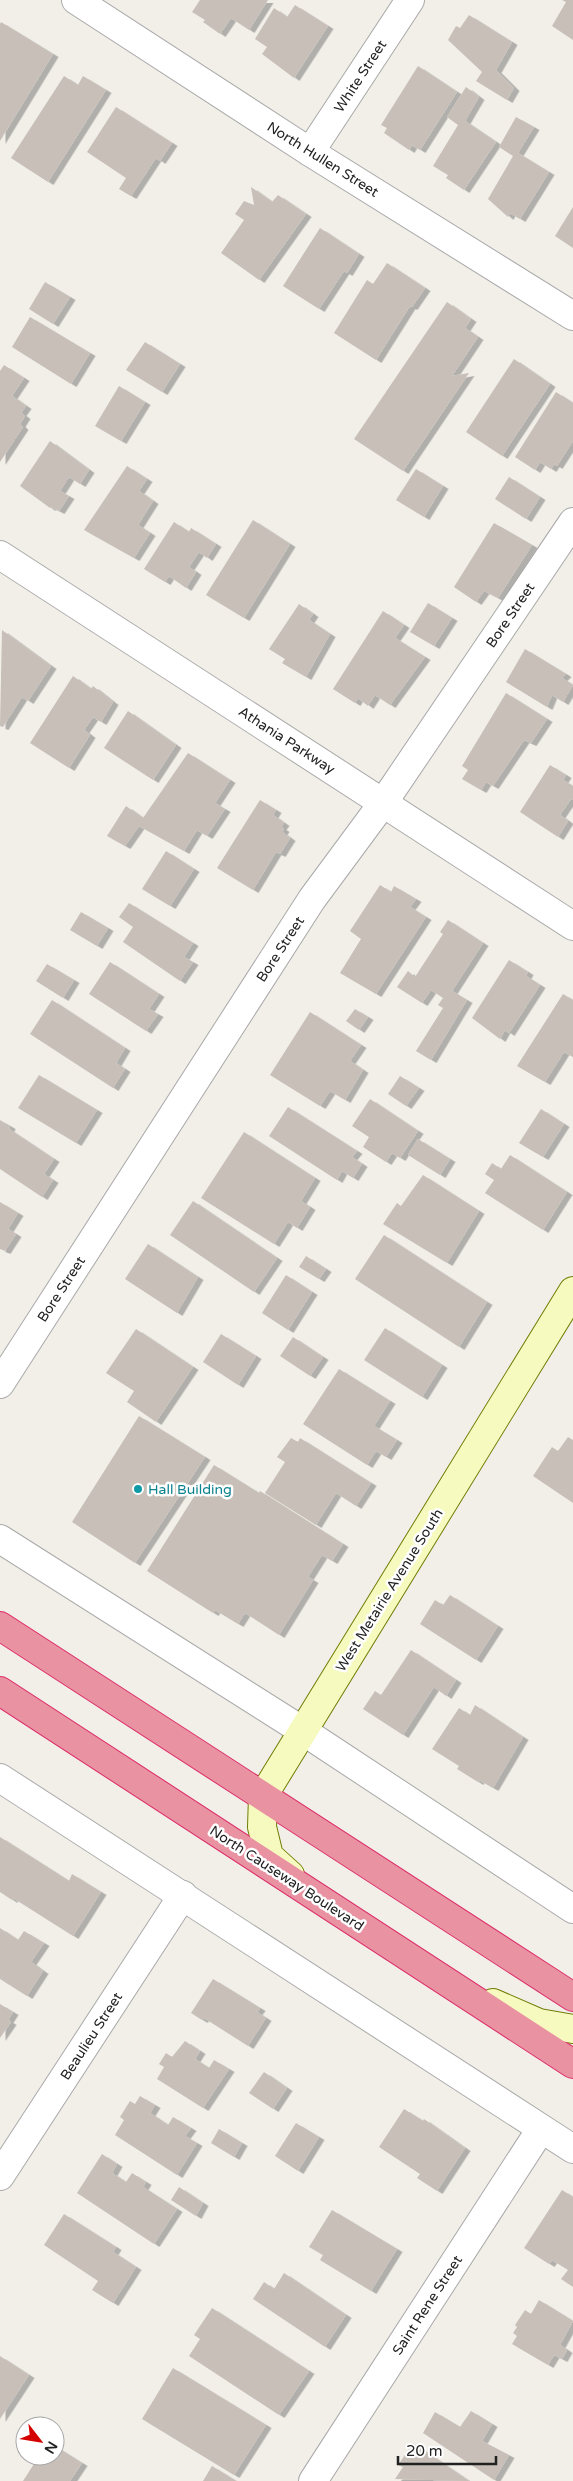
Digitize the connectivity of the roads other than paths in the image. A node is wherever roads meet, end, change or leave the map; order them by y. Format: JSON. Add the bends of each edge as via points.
{"nodes":[{"id":1,"x":76,"y":0,"type":"edge"},
{"id":2,"x":410,"y":0,"type":"edge"},
{"id":3,"x":310,"y":152,"type":"junction"},
{"id":4,"x":573,"y":316,"type":"edge"},
{"id":5,"x":573,"y":522,"type":"edge"},
{"id":6,"x":0,"y":555,"type":"edge"},
{"id":7,"x":383,"y":803,"type":"junction"},
{"id":8,"x":573,"y":926,"type":"edge"},
{"id":9,"x":573,"y":1291,"type":"edge"},
{"id":10,"x":0,"y":1384,"type":"edge"},
{"id":11,"x":0,"y":1539,"type":"edge"},
{"id":12,"x":0,"y":1626,"type":"edge"},
{"id":13,"x":0,"y":1691,"type":"edge"},
{"id":14,"x":303,"y":1731,"type":"junction"},
{"id":15,"x":0,"y":1778,"type":"edge"},
{"id":16,"x":263,"y":1796,"type":"junction"},
{"id":17,"x":306,"y":1890,"type":"junction"},
{"id":18,"x":183,"y":1895,"type":"junction"},
{"id":19,"x":573,"y":1909,"type":"edge"},
{"id":20,"x":453,"y":1986,"type":"junction"},
{"id":21,"x":573,"y":1997,"type":"edge"},
{"id":22,"x":573,"y":2029,"type":"edge"},
{"id":23,"x":573,"y":2064,"type":"edge"},
{"id":24,"x":541,"y":2129,"type":"junction"},
{"id":25,"x":573,"y":2149,"type":"edge"},
{"id":26,"x":0,"y":2176,"type":"edge"},
{"id":27,"x":313,"y":2481,"type":"edge"}],
"edges":[{"from":1,"to":3,"type":"street","name":"North Hullen Street"},
{"from":2,"to":3,"type":"street","name":"White Street"},
{"from":3,"to":4,"type":"street","name":"North Hullen Street"},
{"from":5,"to":7,"type":"street","name":"Bore Street"},
{"from":6,"to":7,"type":"street","name":"Athania Parkway"},
{"from":7,"to":8,"type":"street","name":"Athania Parkway"},
{"from":7,"to":10,"type":"street","name":"Bore Street","via":[[312,898]]},
{"from":9,"to":14,"type":"main road","name":"West Metairie Avenue South"},
{"from":11,"to":14,"type":"street"},
{"from":12,"to":16,"type":"highway"},
{"from":13,"to":17,"type":"highway","name":"North Causeway Boulevard"},
{"from":14,"to":16,"type":"main road","name":"West Metairie Avenue South"},
{"from":14,"to":19,"type":"street"},
{"from":15,"to":18,"type":"street"},
{"from":16,"to":17,"type":"main road","name":"West Metairie Avenue South","via":[[262,1827],[269,1856]]},
{"from":16,"to":21,"type":"highway"},
{"from":17,"to":20,"type":"highway","name":"North Causeway Boulevard"},
{"from":18,"to":24,"type":"street"},
{"from":18,"to":26,"type":"street","name":"Beaulieu Street"},
{"from":20,"to":22,"type":"main road","via":[[539,2023]]},
{"from":20,"to":23,"type":"highway","name":"North Causeway Boulevard"},
{"from":24,"to":25,"type":"street"},
{"from":24,"to":27,"type":"street","name":"Saint Rene Street"}]}
